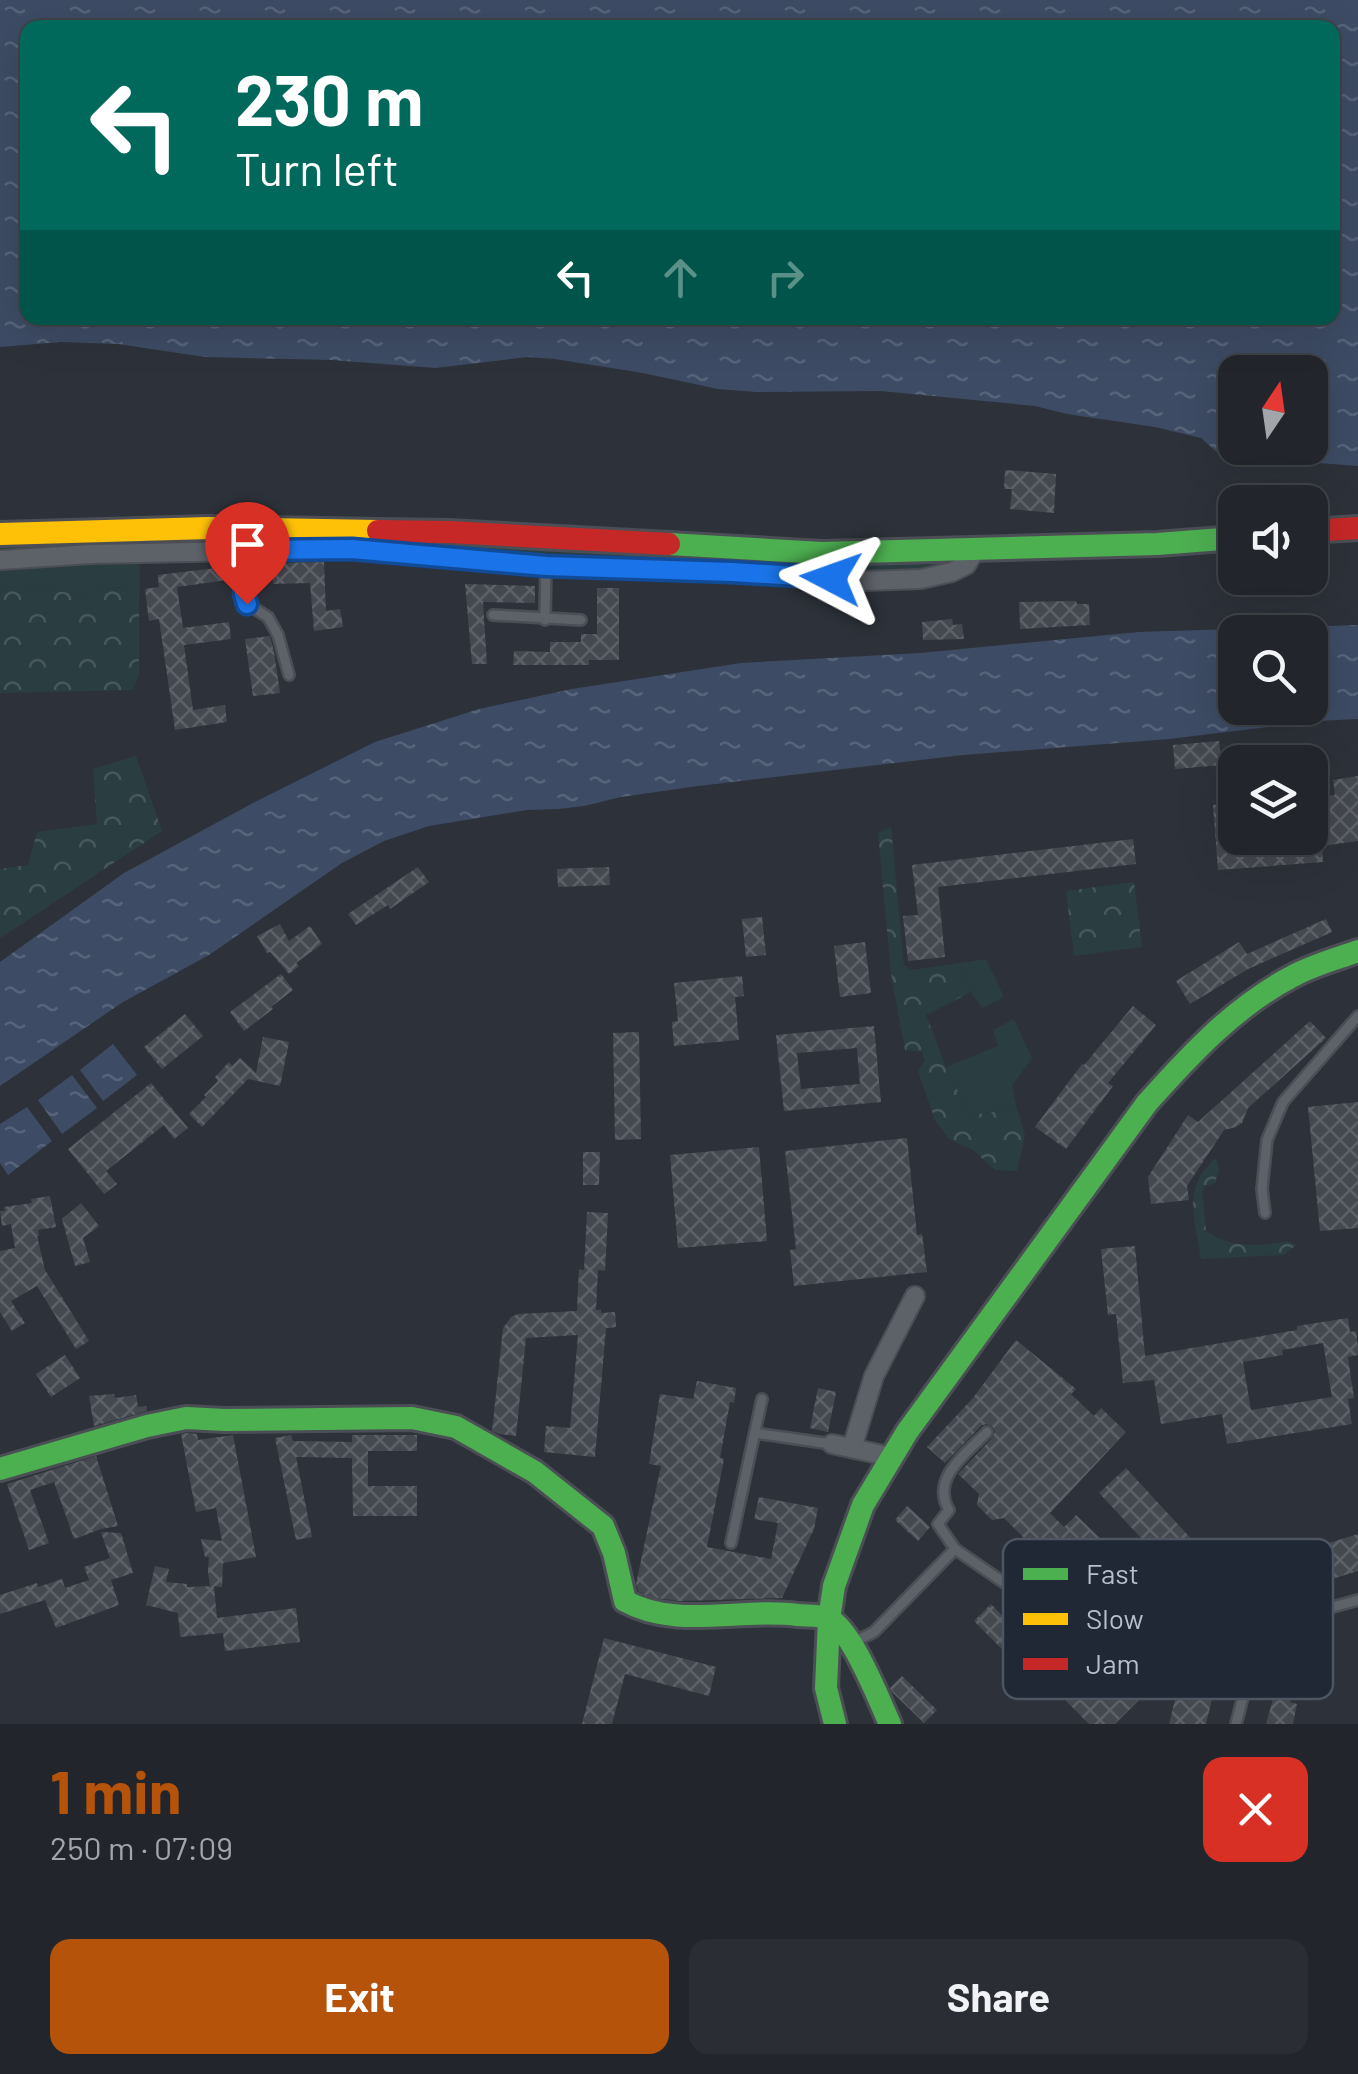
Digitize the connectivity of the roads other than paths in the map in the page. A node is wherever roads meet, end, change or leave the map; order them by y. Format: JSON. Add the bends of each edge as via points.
{"nodes":[{"id":1,"x":1358,"y":528,"type":"edge"},
{"id":2,"x":1328,"y":530,"type":"edge"},
{"id":3,"x":0,"y":534,"type":"edge"},
{"id":4,"x":1218,"y":539,"type":"edge"},
{"id":5,"x":248,"y":550,"type":"junction"},
{"id":6,"x":975,"y":550,"type":"junction"},
{"id":7,"x":0,"y":560,"type":"edge"},
{"id":8,"x":546,"y":566,"type":"junction"},
{"id":9,"x":493,"y":615,"type":"dead end"},
{"id":10,"x":545,"y":620,"type":"junction"},
{"id":11,"x":582,"y":620,"type":"dead end"},
{"id":12,"x":289,"y":675,"type":"dead end"},
{"id":13,"x":1358,"y":952,"type":"edge"},
{"id":14,"x":1358,"y":1016,"type":"edge"},
{"id":15,"x":1265,"y":1213,"type":"dead end"},
{"id":16,"x":915,"y":1296,"type":"dead end"},
{"id":17,"x":762,"y":1399,"type":"dead end"},
{"id":18,"x":987,"y":1432,"type":"dead end"},
{"id":19,"x":754,"y":1434,"type":"junction"},
{"id":20,"x":832,"y":1444,"type":"joint"},
{"id":21,"x":852,"y":1448,"type":"junction"},
{"id":22,"x":892,"y":1457,"type":"junction"},
{"id":23,"x":0,"y":1469,"type":"edge"},
{"id":24,"x":731,"y":1543,"type":"dead end"},
{"id":25,"x":954,"y":1549,"type":"junction"},
{"id":26,"x":1003,"y":1582,"type":"edge"},
{"id":27,"x":1358,"y":1600,"type":"edge"},
{"id":28,"x":1333,"y":1607,"type":"edge"},
{"id":29,"x":829,"y":1619,"type":"junction"},
{"id":30,"x":852,"y":1643,"type":"junction"},
{"id":31,"x":1242,"y":1699,"type":"edge"},
{"id":32,"x":835,"y":1724,"type":"edge"},
{"id":33,"x":890,"y":1724,"type":"edge"},
{"id":34,"x":1236,"y":1724,"type":"edge"}],
"edges":[{"from":1,"to":2,"type":"street"},
{"from":3,"to":6,"type":"street","via":[[209,528],[450,532],[822,554]]},
{"from":4,"to":6,"type":"street"},
{"from":5,"to":7,"type":"street"},
{"from":5,"to":8,"type":"street","via":[[352,549]]},
{"from":5,"to":12,"type":"lane","via":[[247,604],[268,617]]},
{"from":6,"to":8,"type":"street","via":[[966,566],[952,572],[902,580]]},
{"from":8,"to":10,"type":"lane"},
{"from":9,"to":10,"type":"lane"},
{"from":10,"to":11,"type":"lane"},
{"from":13,"to":22,"type":"street","via":[[1290,977],[1189,1055],[1135,1118]]},
{"from":14,"to":15,"type":"lane","via":[[1283,1102],[1267,1140]]},
{"from":16,"to":21,"type":"street","via":[[874,1376]]},
{"from":17,"to":19,"type":"lane"},
{"from":18,"to":25,"type":"lane","via":[[944,1482],[949,1510],[938,1524]]},
{"from":19,"to":20,"type":"lane"},
{"from":19,"to":24,"type":"lane"},
{"from":20,"to":21,"type":"street"},
{"from":21,"to":22,"type":"street"},
{"from":22,"to":29,"type":"street","via":[[846,1548]]},
{"from":23,"to":29,"type":"street","via":[[186,1418],[412,1418],[456,1427],[579,1505],[603,1526],[624,1601],[644,1612]]},
{"from":25,"to":26,"type":"lane"},
{"from":25,"to":30,"type":"lane","via":[[874,1632]]},
{"from":27,"to":28,"type":"lane"},
{"from":29,"to":30,"type":"street"},
{"from":29,"to":32,"type":"street","via":[[826,1688]]},
{"from":30,"to":33,"type":"street"},
{"from":31,"to":34,"type":"lane"}]}
